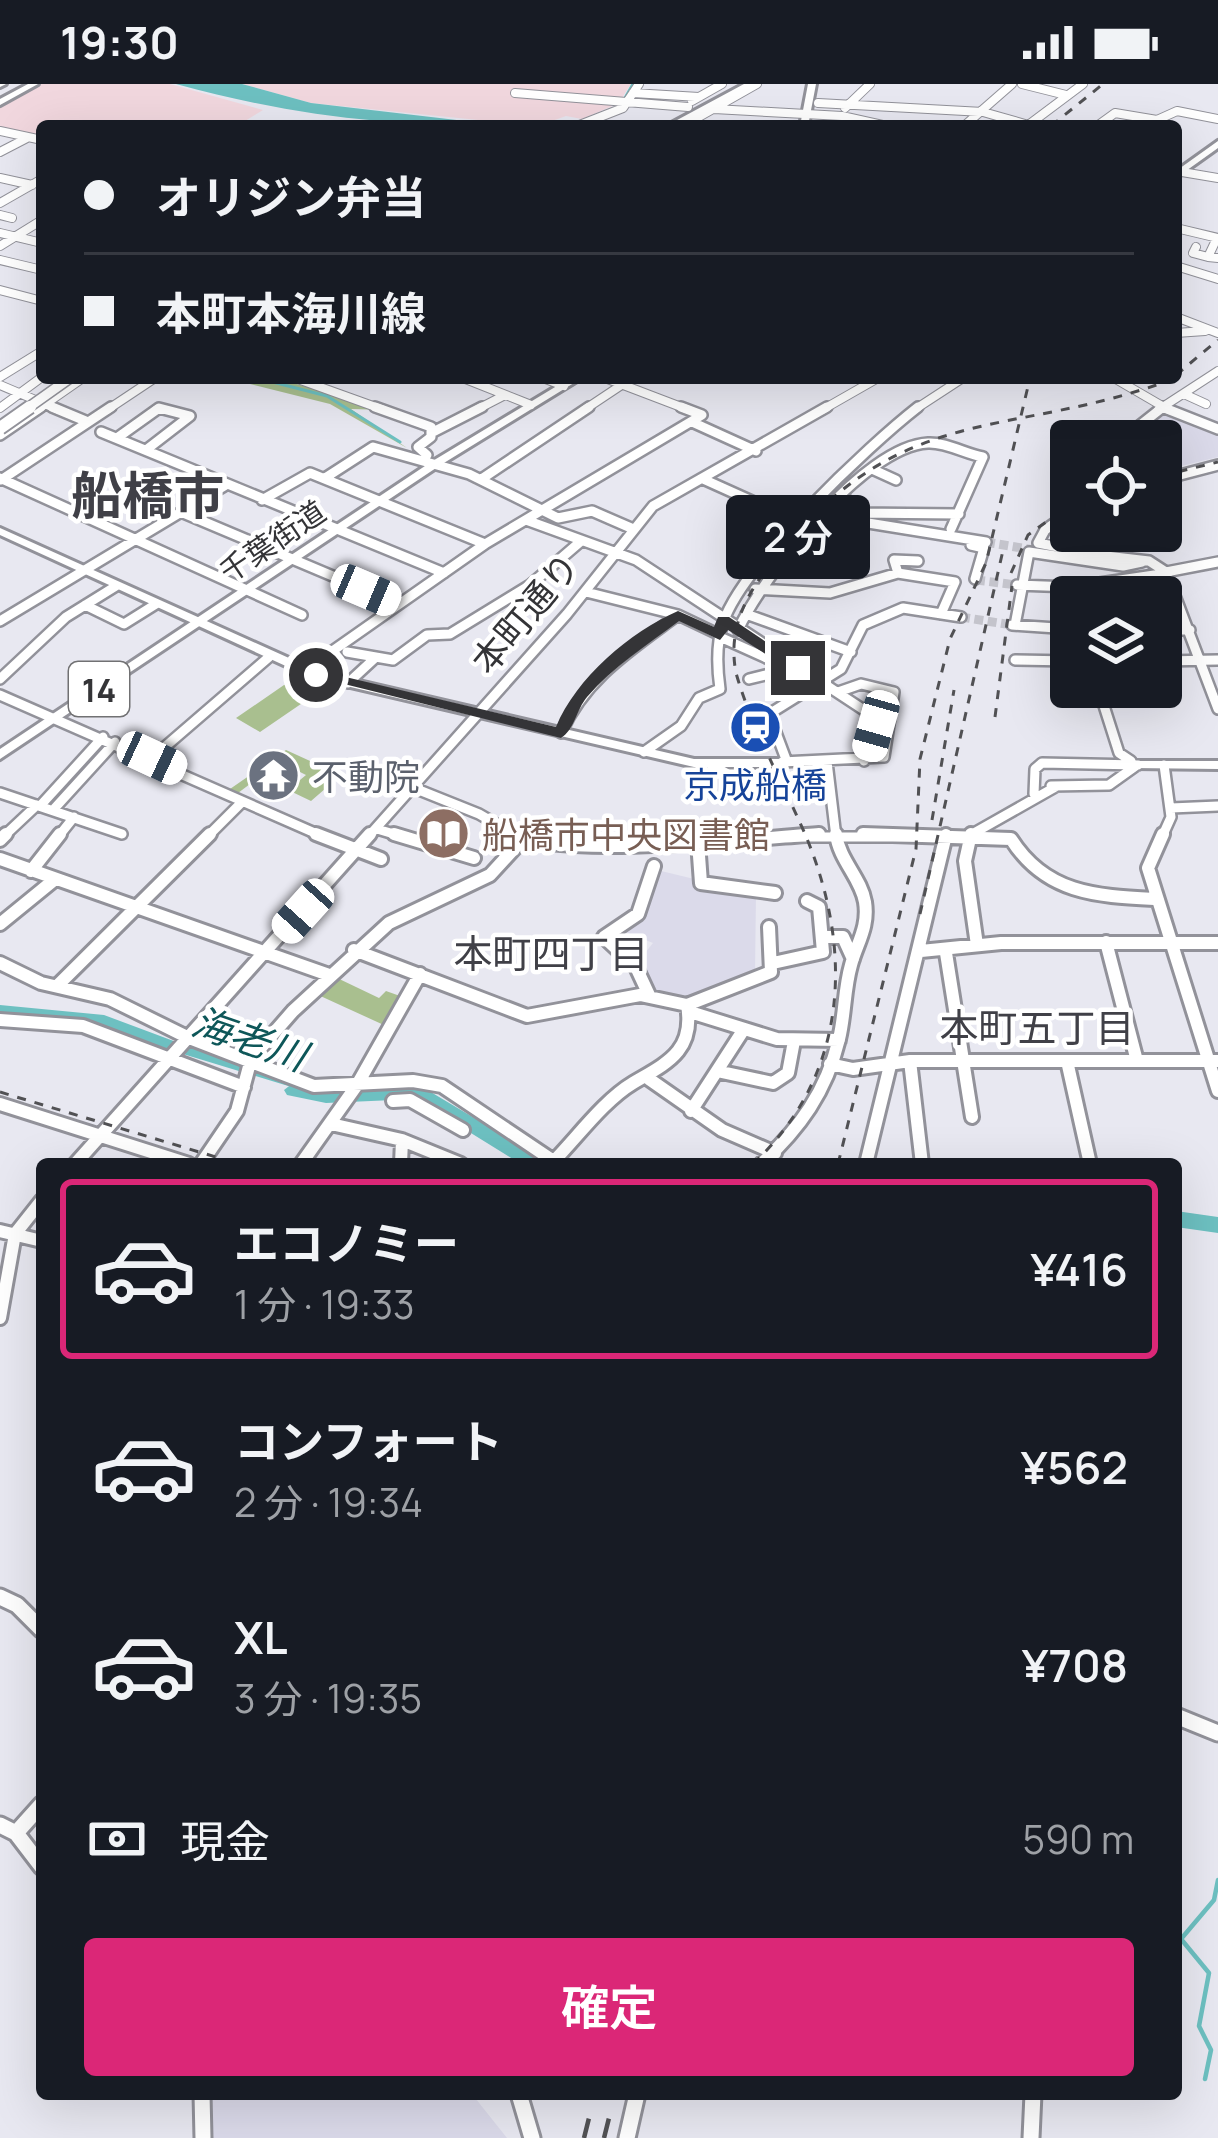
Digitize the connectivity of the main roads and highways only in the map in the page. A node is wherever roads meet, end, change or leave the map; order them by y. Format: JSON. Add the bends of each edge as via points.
{"nodes":[{"id":1,"x":34,"y":84,"type":"edge"},
{"id":2,"x":733,"y":84,"type":"edge"},
{"id":3,"x":750,"y":84,"type":"edge"},
{"id":4,"x":811,"y":84,"type":"edge"},
{"id":5,"x":17,"y":88,"type":"edge"},
{"id":6,"x":0,"y":92,"type":"edge"},
{"id":7,"x":666,"y":120,"type":"edge"},
{"id":8,"x":681,"y":120,"type":"edge"},
{"id":9,"x":808,"y":120,"type":"edge"},
{"id":10,"x":1218,"y":144,"type":"edge"},
{"id":11,"x":1182,"y":170,"type":"edge"},
{"id":12,"x":52,"y":384,"type":"edge"},
{"id":13,"x":62,"y":384,"type":"edge"},
{"id":14,"x":567,"y":384,"type":"edge"},
{"id":15,"x":0,"y":428,"type":"edge"},
{"id":16,"x":0,"y":531,"type":"edge"},
{"id":17,"x":198,"y":623,"type":"junction"},
{"id":18,"x":0,"y":755,"type":"edge"},
{"id":19,"x":784,"y":762,"type":"road end"},
{"id":20,"x":1138,"y":764,"type":"road end"},
{"id":21,"x":1218,"y":765,"type":"edge"}],
"edges":[{"from":1,"to":5,"type":"highway"},
{"from":2,"to":7,"type":"highway"},
{"from":3,"to":8,"type":"highway"},
{"from":4,"to":9,"type":"highway"},
{"from":4,"to":9,"type":"highway"},
{"from":5,"to":6,"type":"highway"},
{"from":10,"to":11,"type":"highway"},
{"from":12,"to":15,"type":"highway","bridge":true},
{"from":13,"to":15,"type":"highway","bridge":true},
{"from":14,"to":17,"type":"highway","name":"千葉街道","number":"14","via":[[434,458]]},
{"from":16,"to":17,"type":"main road"},
{"from":17,"to":18,"type":"highway","name":"千葉街道","number":"14"},
{"from":17,"to":19,"type":"main road","via":[[348,683],[710,764]]},
{"from":20,"to":21,"type":"main road"}]}
